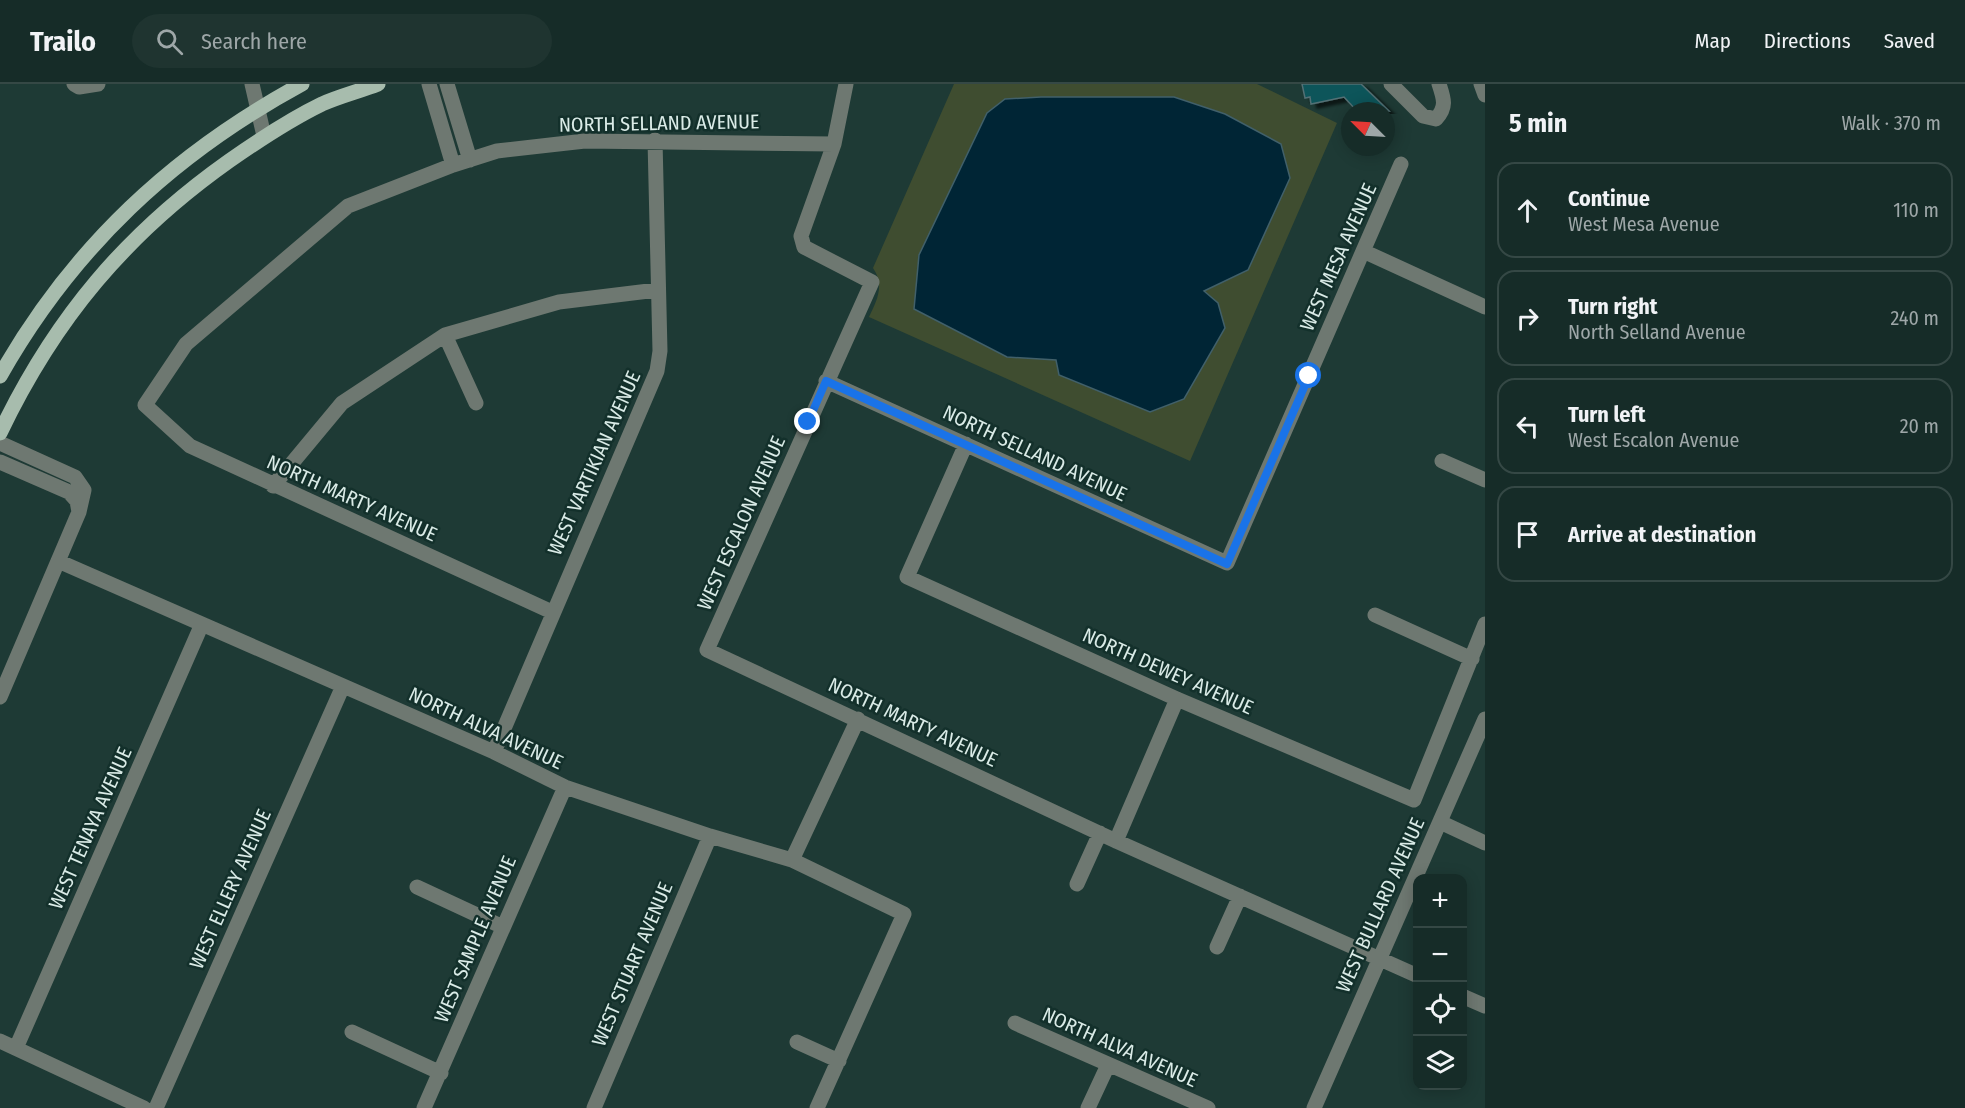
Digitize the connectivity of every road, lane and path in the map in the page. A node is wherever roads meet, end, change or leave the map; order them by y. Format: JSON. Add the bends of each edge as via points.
{"nodes":[{"id":1,"x":74,"y":84,"type":"edge"},
{"id":2,"x":98,"y":84,"type":"edge"},
{"id":3,"x":252,"y":84,"type":"edge"},
{"id":4,"x":302,"y":84,"type":"edge"},
{"id":5,"x":378,"y":84,"type":"edge"},
{"id":6,"x":429,"y":84,"type":"edge"},
{"id":7,"x":447,"y":84,"type":"edge"},
{"id":8,"x":846,"y":84,"type":"edge"},
{"id":9,"x":1391,"y":84,"type":"edge"},
{"id":10,"x":1438,"y":84,"type":"edge"},
{"id":11,"x":1481,"y":84,"type":"edge"},
{"id":12,"x":1485,"y":95,"type":"edge"},
{"id":13,"x":258,"y":108,"type":"junction"},
{"id":14,"x":264,"y":136,"type":"junction"},
{"id":15,"x":655,"y":140,"type":"junction"},
{"id":16,"x":834,"y":144,"type":"junction"},
{"id":17,"x":470,"y":160,"type":"junction"},
{"id":18,"x":1401,"y":164,"type":"dead end"},
{"id":19,"x":453,"y":165,"type":"junction"},
{"id":20,"x":1363,"y":251,"type":"junction"},
{"id":21,"x":657,"y":290,"type":"junction"},
{"id":22,"x":1485,"y":307,"type":"edge"},
{"id":23,"x":445,"y":335,"type":"junction"},
{"id":24,"x":0,"y":376,"type":"edge"},
{"id":25,"x":826,"y":381,"type":"junction"},
{"id":26,"x":476,"y":403,"type":"dead end"},
{"id":27,"x":145,"y":405,"type":"joint"},
{"id":28,"x":0,"y":433,"type":"edge"},
{"id":29,"x":0,"y":443,"type":"edge"},
{"id":30,"x":966,"y":444,"type":"junction"},
{"id":31,"x":1443,"y":461,"type":"dead end"},
{"id":32,"x":0,"y":462,"type":"edge"},
{"id":33,"x":1485,"y":480,"type":"edge"},
{"id":34,"x":273,"y":486,"type":"junction"},
{"id":35,"x":80,"y":512,"type":"junction"},
{"id":36,"x":58,"y":561,"type":"junction"},
{"id":37,"x":1227,"y":564,"type":"joint"},
{"id":38,"x":552,"y":612,"type":"junction"},
{"id":39,"x":1375,"y":615,"type":"dead end"},
{"id":40,"x":202,"y":624,"type":"junction"},
{"id":41,"x":1485,"y":624,"type":"edge"},
{"id":42,"x":708,"y":650,"type":"joint"},
{"id":43,"x":1472,"y":659,"type":"junction"},
{"id":44,"x":343,"y":686,"type":"junction"},
{"id":45,"x":0,"y":697,"type":"edge"},
{"id":46,"x":1177,"y":699,"type":"junction"},
{"id":47,"x":858,"y":719,"type":"junction"},
{"id":48,"x":1485,"y":719,"type":"edge"},
{"id":49,"x":494,"y":752,"type":"junction"},
{"id":50,"x":565,"y":787,"type":"junction"},
{"id":51,"x":1414,"y":800,"type":"joint"},
{"id":52,"x":1440,"y":822,"type":"junction"},
{"id":53,"x":1100,"y":833,"type":"junction"},
{"id":54,"x":710,"y":836,"type":"junction"},
{"id":55,"x":1116,"y":840,"type":"junction"},
{"id":56,"x":1485,"y":843,"type":"edge"},
{"id":57,"x":792,"y":860,"type":"junction"},
{"id":58,"x":1077,"y":884,"type":"dead end"},
{"id":59,"x":417,"y":887,"type":"dead end"},
{"id":60,"x":1240,"y":896,"type":"junction"},
{"id":61,"x":503,"y":927,"type":"junction"},
{"id":62,"x":1217,"y":947,"type":"dead end"},
{"id":63,"x":1379,"y":959,"type":"junction"},
{"id":64,"x":1413,"y":974,"type":"edge"},
{"id":65,"x":1467,"y":998,"type":"edge"},
{"id":66,"x":1485,"y":1006,"type":"edge"},
{"id":67,"x":1016,"y":1023,"type":"dead end"},
{"id":68,"x":352,"y":1032,"type":"dead end"},
{"id":69,"x":0,"y":1041,"type":"edge"},
{"id":70,"x":797,"y":1042,"type":"dead end"},
{"id":71,"x":16,"y":1048,"type":"junction"},
{"id":72,"x":839,"y":1061,"type":"junction"},
{"id":73,"x":1108,"y":1065,"type":"junction"},
{"id":74,"x":441,"y":1073,"type":"junction"},
{"id":75,"x":144,"y":1108,"type":"edge"},
{"id":76,"x":156,"y":1108,"type":"edge"},
{"id":77,"x":424,"y":1108,"type":"edge"},
{"id":78,"x":594,"y":1108,"type":"edge"},
{"id":79,"x":817,"y":1108,"type":"edge"},
{"id":80,"x":1088,"y":1108,"type":"edge"},
{"id":81,"x":1208,"y":1108,"type":"edge"},
{"id":82,"x":1314,"y":1108,"type":"edge"}],
"edges":[{"from":1,"to":2,"type":"street"},
{"from":3,"to":13,"type":"street"},
{"from":4,"to":13,"type":"main road"},
{"from":5,"to":14,"type":"main road","via":[[323,104]]},
{"from":6,"to":19,"type":"street"},
{"from":7,"to":17,"type":"street"},
{"from":8,"to":16,"type":"street"},
{"from":9,"to":10,"type":"street","via":[[1423,116],[1436,119],[1443,111],[1444,100]]},
{"from":11,"to":12,"type":"street"},
{"from":13,"to":14,"type":"street"},
{"from":13,"to":24,"type":"main road","via":[[178,165],[125,210],[59,285]]},
{"from":14,"to":28,"type":"main road","via":[[181,195],[135,237],[66,320]]},
{"from":15,"to":16,"type":"street","name":"NORTH SELLAND AVENUE"},
{"from":15,"to":17,"type":"street","name":"NORTH SELLAND AVENUE","via":[[585,141],[497,151]]},
{"from":15,"to":21,"type":"street","name":"WEST VARTIKIAN AVENUE"},
{"from":16,"to":25,"type":"street","name":"WEST ESCALON AVENUE","via":[[801,236],[804,247],[872,282]]},
{"from":17,"to":19,"type":"street","name":"NORTH SELLAND AVENUE"},
{"from":18,"to":20,"type":"street","name":"WEST MESA AVENUE"},
{"from":19,"to":27,"type":"street","name":"NORTH SELLAND AVENUE","via":[[348,206],[186,344]]},
{"from":20,"to":22,"type":"street"},
{"from":20,"to":37,"type":"street","name":"WEST MESA AVENUE"},
{"from":21,"to":23,"type":"street","via":[[559,302]]},
{"from":21,"to":38,"type":"street","name":"WEST VARTIKIAN AVENUE","via":[[657,371]]},
{"from":23,"to":26,"type":"street"},
{"from":23,"to":34,"type":"street","via":[[342,402]]},
{"from":25,"to":30,"type":"street","name":"NORTH SELLAND AVENUE"},
{"from":25,"to":42,"type":"street","name":"WEST ESCALON AVENUE"},
{"from":27,"to":34,"type":"street","name":"NORTH MARTY AVENUE","via":[[190,446]]},
{"from":29,"to":35,"type":"street","via":[[75,477],[84,490]]},
{"from":30,"to":37,"type":"street","name":"NORTH SELLAND AVENUE"},
{"from":30,"to":46,"type":"street","name":"NORTH DEWEY AVENUE","via":[[907,576]]},
{"from":31,"to":33,"type":"street"},
{"from":32,"to":35,"type":"street","via":[[69,492]]},
{"from":34,"to":38,"type":"street","name":"NORTH MARTY AVENUE"},
{"from":35,"to":36,"type":"street"},
{"from":36,"to":40,"type":"street","name":"NORTH ALVA AVENUE"},
{"from":36,"to":45,"type":"street"},
{"from":38,"to":49,"type":"street","name":"WEST VARTIKIAN AVENUE"},
{"from":39,"to":43,"type":"street"},
{"from":40,"to":44,"type":"street","name":"NORTH ALVA AVENUE"},
{"from":40,"to":71,"type":"street","name":"WEST TENAYA AVENUE"},
{"from":41,"to":43,"type":"street","name":"WEST BULLARD AVENUE"},
{"from":42,"to":47,"type":"street","name":"NORTH MARTY AVENUE"},
{"from":43,"to":51,"type":"street","name":"WEST BULLARD AVENUE"},
{"from":44,"to":49,"type":"street","name":"NORTH ALVA AVENUE"},
{"from":44,"to":76,"type":"street","name":"WEST ELLERY AVENUE"},
{"from":46,"to":51,"type":"street","name":"NORTH DEWEY AVENUE"},
{"from":46,"to":55,"type":"street"},
{"from":47,"to":53,"type":"street","name":"NORTH MARTY AVENUE"},
{"from":47,"to":57,"type":"street"},
{"from":48,"to":52,"type":"street","name":"WEST BULLARD AVENUE"},
{"from":49,"to":50,"type":"street","name":"NORTH ALVA AVENUE"},
{"from":50,"to":54,"type":"street","name":"NORTH ALVA AVENUE"},
{"from":50,"to":61,"type":"street","name":"WEST SAMPLE AVENUE"},
{"from":52,"to":56,"type":"street"},
{"from":52,"to":63,"type":"street","name":"WEST BULLARD AVENUE"},
{"from":53,"to":55,"type":"street","name":"NORTH MARTY AVENUE"},
{"from":53,"to":58,"type":"street"},
{"from":54,"to":57,"type":"street","name":"NORTH ALVA AVENUE"},
{"from":54,"to":78,"type":"street","name":"WEST STUART AVENUE"},
{"from":55,"to":60,"type":"street","name":"NORTH MARTY AVENUE"},
{"from":57,"to":72,"type":"street","name":"NORTH ALVA AVENUE","via":[[903,914]]},
{"from":59,"to":61,"type":"street"},
{"from":60,"to":62,"type":"street"},
{"from":60,"to":63,"type":"street","name":"NORTH MARTY AVENUE"},
{"from":61,"to":74,"type":"street","name":"WEST SAMPLE AVENUE"},
{"from":63,"to":64,"type":"street","name":"NORTH MARTY AVENUE"},
{"from":63,"to":82,"type":"street","name":"WEST BULLARD AVENUE"},
{"from":65,"to":66,"type":"street"},
{"from":67,"to":73,"type":"street","name":"NORTH ALVA AVENUE"},
{"from":68,"to":74,"type":"street"},
{"from":69,"to":71,"type":"street"},
{"from":70,"to":72,"type":"street"},
{"from":71,"to":75,"type":"street"},
{"from":72,"to":79,"type":"street"},
{"from":73,"to":80,"type":"street"},
{"from":73,"to":81,"type":"street","name":"NORTH ALVA AVENUE"},
{"from":74,"to":77,"type":"street","name":"WEST SAMPLE AVENUE"}]}
